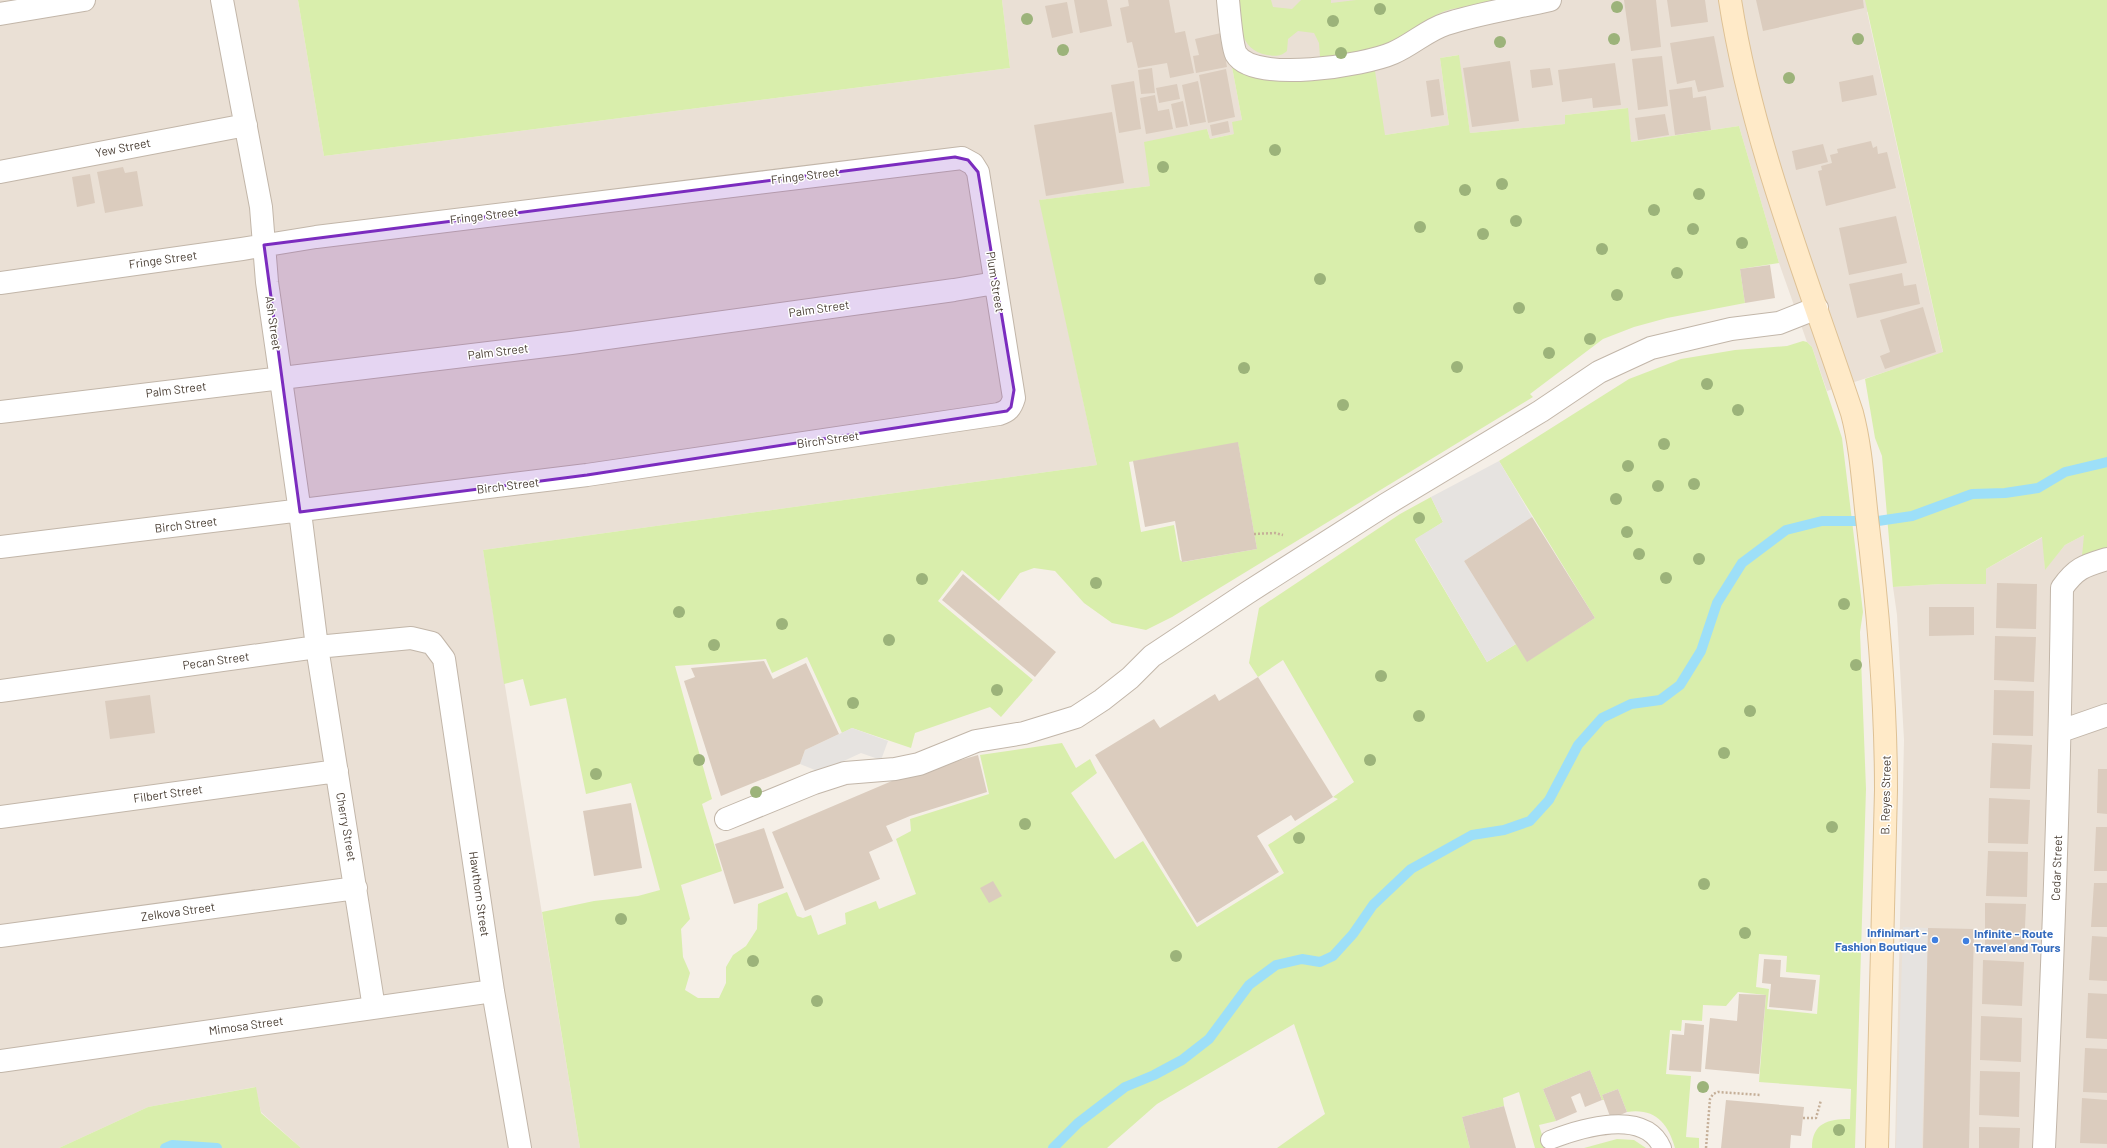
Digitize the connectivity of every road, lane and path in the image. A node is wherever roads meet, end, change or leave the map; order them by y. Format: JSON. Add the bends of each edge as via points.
{"nodes":[{"id":1,"x":84,"y":0,"type":"edge"},
{"id":2,"x":222,"y":0,"type":"edge"},
{"id":3,"x":1228,"y":0,"type":"edge"},
{"id":4,"x":1550,"y":0,"type":"edge"},
{"id":5,"x":1730,"y":0,"type":"edge"},
{"id":6,"x":0,"y":14,"type":"edge"},
{"id":7,"x":246,"y":124,"type":"junction"},
{"id":8,"x":968,"y":160,"type":"joint"},
{"id":9,"x":0,"y":172,"type":"edge"},
{"id":10,"x":264,"y":245,"type":"junction"},
{"id":11,"x":0,"y":283,"type":"edge"},
{"id":12,"x":995,"y":283,"type":"junction"},
{"id":13,"x":1817,"y":308,"type":"junction"},
{"id":14,"x":281,"y":378,"type":"junction"},
{"id":15,"x":1011,"y":406,"type":"joint"},
{"id":16,"x":0,"y":412,"type":"edge"},
{"id":17,"x":300,"y":512,"type":"junction"},
{"id":18,"x":0,"y":547,"type":"edge"},
{"id":19,"x":2107,"y":559,"type":"edge"},
{"id":20,"x":432,"y":642,"type":"joint"},
{"id":21,"x":317,"y":647,"type":"junction"},
{"id":22,"x":0,"y":691,"type":"edge"},
{"id":23,"x":2107,"y":715,"type":"edge"},
{"id":24,"x":2061,"y":731,"type":"junction"},
{"id":25,"x":337,"y":771,"type":"junction"},
{"id":26,"x":0,"y":817,"type":"edge"},
{"id":27,"x":726,"y":819,"type":"dead end"},
{"id":28,"x":356,"y":888,"type":"junction"},
{"id":29,"x":0,"y":936,"type":"edge"},
{"id":30,"x":493,"y":991,"type":"junction"},
{"id":31,"x":374,"y":1008,"type":"junction"},
{"id":32,"x":0,"y":1061,"type":"edge"},
{"id":33,"x":1762,"y":1095,"type":"dead end"},
{"id":34,"x":1821,"y":1100,"type":"dead end"},
{"id":35,"x":1803,"y":1118,"type":"dead end"},
{"id":36,"x":1550,"y":1140,"type":"dead end"},
{"id":37,"x":520,"y":1148,"type":"edge"},
{"id":38,"x":1662,"y":1148,"type":"edge"},
{"id":39,"x":1706,"y":1148,"type":"edge"},
{"id":40,"x":1877,"y":1148,"type":"edge"},
{"id":41,"x":2044,"y":1148,"type":"edge"}],
"edges":[{"from":1,"to":6,"type":"street"},
{"from":2,"to":7,"type":"street","name":"Ash Street"},
{"from":3,"to":4,"type":"street","via":[[1236,54],[1256,67],[1296,70],[1382,58],[1444,25]]},
{"from":5,"to":13,"type":"street","name":"B. Reyes Street","via":[[1756,118],[1790,232]]},
{"from":7,"to":9,"type":"street","name":"Yew Street"},
{"from":7,"to":10,"type":"street","name":"Ash Street","via":[[261,207]]},
{"from":8,"to":10,"type":"street","name":"Fringe Street","via":[[955,157]]},
{"from":8,"to":12,"type":"street","name":"Plum Street","via":[[974,164],[978,172]]},
{"from":10,"to":11,"type":"street","name":"Fringe Street"},
{"from":10,"to":14,"type":"street","name":"Ash Street"},
{"from":12,"to":14,"type":"street","name":"Palm Street","via":[[579,342]]},
{"from":12,"to":15,"type":"street","name":"Plum Street","via":[[1014,390]]},
{"from":13,"to":27,"type":"street","via":[[1779,323],[1731,329],[1651,348],[1599,372],[1535,415],[1391,501],[1247,593],[1152,656],[1130,678],[1076,717],[1024,733],[976,741],[919,764],[895,769],[845,773]]},
{"from":13,"to":40,"type":"street","name":"B. Reyes Street","via":[[1852,413],[1858,442],[1877,603],[1886,733]]},
{"from":14,"to":16,"type":"street","name":"Palm Street"},
{"from":14,"to":17,"type":"street","name":"Ash Street"},
{"from":15,"to":17,"type":"street","name":"Birch Street","via":[[1006,412],[999,414],[587,475]]},
{"from":17,"to":18,"type":"street","name":"Birch Street"},
{"from":17,"to":21,"type":"street","name":"Ash Street"},
{"from":19,"to":24,"type":"street","name":"Cedar Street","via":[[2086,565],[2072,574],[2062,588]]},
{"from":20,"to":21,"type":"street","name":"Pecan Street","via":[[411,638]]},
{"from":20,"to":30,"type":"street","name":"Hawthorn Street","via":[[444,659]]},
{"from":21,"to":22,"type":"street","name":"Pecan Street"},
{"from":21,"to":25,"type":"street","name":"Cherry Street"},
{"from":23,"to":24,"type":"street"},
{"from":24,"to":41,"type":"street","name":"Cedar Street"},
{"from":25,"to":26,"type":"street","name":"Filbert Street"},
{"from":25,"to":28,"type":"street","name":"Cherry Street"},
{"from":28,"to":29,"type":"street","name":"Zelkova Street"},
{"from":28,"to":31,"type":"street","name":"Cherry Street"},
{"from":30,"to":31,"type":"street","name":"Mimosa Street"},
{"from":30,"to":37,"type":"street","name":"Hawthorn Street"},
{"from":31,"to":32,"type":"street","name":"Mimosa Street"},
{"from":33,"to":39,"type":"path","via":[[1718,1092],[1713,1094],[1710,1098]]},
{"from":34,"to":35,"type":"path","via":[[1816,1118]]},
{"from":36,"to":38,"type":"lane","via":[[1576,1131],[1624,1124],[1647,1129],[1658,1138]]}]}
